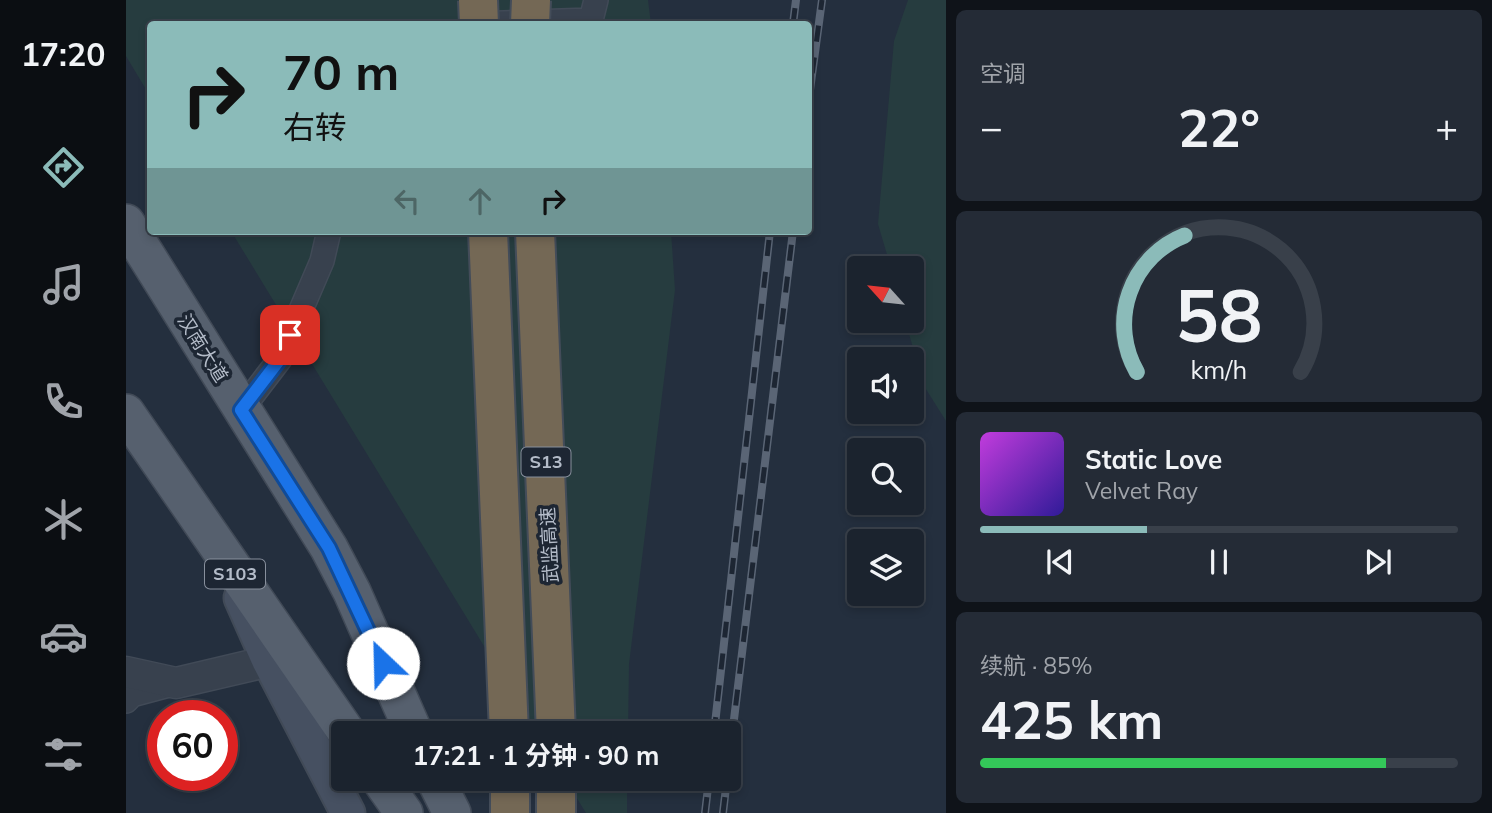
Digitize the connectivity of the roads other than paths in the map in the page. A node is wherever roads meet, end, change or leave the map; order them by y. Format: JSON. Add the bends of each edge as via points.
{"nodes":[{"id":1,"x":478,"y":0,"type":"edge"},
{"id":2,"x":531,"y":0,"type":"edge"},
{"id":3,"x":596,"y":0,"type":"edge"},
{"id":4,"x":477,"y":21,"type":"edge"},
{"id":5,"x":530,"y":21,"type":"edge"},
{"id":6,"x":562,"y":21,"type":"edge"},
{"id":7,"x":126,"y":223,"type":"edge"},
{"id":8,"x":328,"y":235,"type":"edge"},
{"id":9,"x":488,"y":235,"type":"edge"},
{"id":10,"x":535,"y":235,"type":"edge"},
{"id":11,"x":241,"y":410,"type":"junction"},
{"id":12,"x":126,"y":413,"type":"edge"},
{"id":13,"x":280,"y":658,"type":"junction"},
{"id":14,"x":126,"y":672,"type":"edge"},
{"id":15,"x":176,"y":683,"type":"junction"},
{"id":16,"x":126,"y":701,"type":"edge"},
{"id":17,"x":336,"y":721,"type":"edge"},
{"id":18,"x":409,"y":721,"type":"edge"},
{"id":19,"x":509,"y":721,"type":"edge"},
{"id":20,"x":556,"y":721,"type":"edge"},
{"id":21,"x":388,"y":791,"type":"edge"},
{"id":22,"x":441,"y":791,"type":"edge"},
{"id":23,"x":510,"y":791,"type":"edge"},
{"id":24,"x":556,"y":791,"type":"edge"},
{"id":25,"x":348,"y":813,"type":"edge"},
{"id":26,"x":404,"y":813,"type":"edge"},
{"id":27,"x":452,"y":813,"type":"edge"},
{"id":28,"x":510,"y":813,"type":"edge"},
{"id":29,"x":556,"y":813,"type":"edge"}],
"edges":[{"from":1,"to":4,"type":"highway","bridge":true},
{"from":2,"to":5,"type":"highway","bridge":true},
{"from":3,"to":6,"type":"street","via":[[591,20]]},
{"from":7,"to":11,"type":"main road","name":"汉南大道"},
{"from":8,"to":11,"type":"street","via":[[322,261],[280,359]]},
{"from":9,"to":19,"type":"highway","number":"S13"},
{"from":10,"to":20,"type":"highway","name":"武监高速","number":"S13"},
{"from":11,"to":18,"type":"main road","name":"汉南大道","via":[[329,548]]},
{"from":12,"to":13,"type":"main road","number":"S103","via":[[222,554]]},
{"from":13,"to":15,"type":"street"},
{"from":13,"to":17,"type":"main road","number":"S103"},
{"from":13,"to":25,"type":"main road","number":"S103"},
{"from":14,"to":15,"type":"street"},
{"from":15,"to":16,"type":"street","via":[[132,695]]},
{"from":21,"to":26,"type":"main road"},
{"from":22,"to":27,"type":"main road"},
{"from":23,"to":28,"type":"highway"},
{"from":24,"to":29,"type":"highway"}]}
